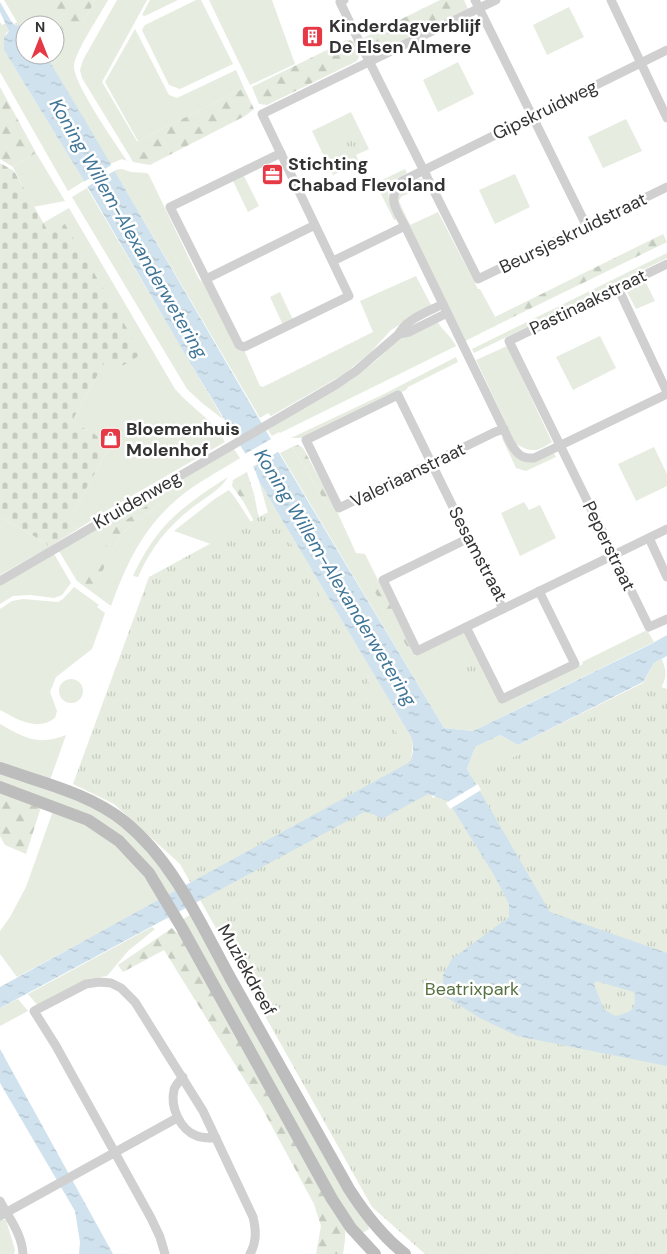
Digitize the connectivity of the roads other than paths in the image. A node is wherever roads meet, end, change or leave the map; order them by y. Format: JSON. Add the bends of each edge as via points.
{"nodes":[{"id":1,"x":496,"y":0,"type":"edge"},
{"id":2,"x":611,"y":0,"type":"edge"},
{"id":3,"x":341,"y":1,"type":"edge"},
{"id":4,"x":477,"y":4,"type":"edge"},
{"id":5,"x":667,"y":50,"type":"edge"},
{"id":6,"x":369,"y":61,"type":"junction"},
{"id":7,"x":642,"y":63,"type":"junction"},
{"id":8,"x":533,"y":116,"type":"junction"},
{"id":9,"x":667,"y":118,"type":"edge"},
{"id":10,"x":281,"y":153,"type":"junction"},
{"id":11,"x":423,"y":169,"type":"junction"},
{"id":12,"x":667,"y":187,"type":"edge"},
{"id":13,"x":316,"y":225,"type":"junction"},
{"id":14,"x":405,"y":226,"type":"junction"},
{"id":15,"x":587,"y":227,"type":"junction"},
{"id":16,"x":333,"y":261,"type":"junction"},
{"id":17,"x":667,"y":264,"type":"edge"},
{"id":18,"x":206,"y":279,"type":"junction"},
{"id":19,"x":618,"y":288,"type":"junction"},
{"id":20,"x":443,"y":304,"type":"junction"},
{"id":21,"x":447,"y":313,"type":"junction"},
{"id":22,"x":399,"y":335,"type":"junction"},
{"id":23,"x":509,"y":341,"type":"joint"},
{"id":24,"x":667,"y":393,"type":"edge"},
{"id":25,"x":398,"y":395,"type":"joint"},
{"id":26,"x":504,"y":429,"type":"junction"},
{"id":27,"x":561,"y":446,"type":"junction"},
{"id":28,"x":432,"y":463,"type":"junction"},
{"id":29,"x":667,"y":528,"type":"edge"},
{"id":30,"x":469,"y":538,"type":"junction"},
{"id":31,"x":649,"y":538,"type":"junction"},
{"id":32,"x":614,"y":555,"type":"junction"},
{"id":33,"x":667,"y":577,"type":"edge"},
{"id":34,"x":0,"y":581,"type":"edge"},
{"id":35,"x":539,"y":591,"type":"junction"},
{"id":36,"x":503,"y":609,"type":"junction"},
{"id":37,"x":667,"y":619,"type":"edge"},
{"id":38,"x":466,"y":627,"type":"junction"},
{"id":39,"x":0,"y":768,"type":"edge"},
{"id":40,"x":0,"y":787,"type":"edge"},
{"id":41,"x":183,"y":1077,"type":"junction"},
{"id":42,"x":177,"y":1118,"type":"junction"},
{"id":43,"x":216,"y":1138,"type":"junction"},
{"id":44,"x":115,"y":1152,"type":"junction"},
{"id":45,"x":0,"y":1201,"type":"edge"},
{"id":46,"x":3,"y":1214,"type":"edge"},
{"id":47,"x":390,"y":1242,"type":"junction"},
{"id":48,"x":23,"y":1254,"type":"edge"},
{"id":49,"x":165,"y":1254,"type":"edge"},
{"id":50,"x":250,"y":1254,"type":"edge"},
{"id":51,"x":376,"y":1254,"type":"edge"},
{"id":52,"x":405,"y":1254,"type":"edge"}],
"edges":[{"from":1,"to":4,"type":"street"},
{"from":2,"to":7,"type":"street"},
{"from":3,"to":6,"type":"street"},
{"from":4,"to":6,"type":"street"},
{"from":4,"to":8,"type":"street"},
{"from":5,"to":7,"type":"street","name":"Gipskruidweg"},
{"from":6,"to":10,"type":"street","via":[[262,114]]},
{"from":6,"to":11,"type":"street"},
{"from":7,"to":8,"type":"street","name":"Gipskruidweg"},
{"from":7,"to":9,"type":"street"},
{"from":8,"to":11,"type":"street","name":"Gipskruidweg"},
{"from":8,"to":15,"type":"street"},
{"from":10,"to":13,"type":"street"},
{"from":10,"to":18,"type":"street","via":[[170,207]]},
{"from":11,"to":14,"type":"street","name":"Gipskruidweg","via":[[402,181],[394,190],[393,202]]},
{"from":11,"to":15,"type":"street","name":"Beursjeskruidstraat","via":[[478,279]]},
{"from":12,"to":15,"type":"street","name":"Beursjeskruidstraat"},
{"from":13,"to":16,"type":"street"},
{"from":13,"to":18,"type":"street"},
{"from":14,"to":16,"type":"street"},
{"from":14,"to":20,"type":"street","name":"Gipskruidweg"},
{"from":16,"to":18,"type":"street","via":[[349,296],[244,347],[239,344]]},
{"from":17,"to":19,"type":"street","name":"Pastinaakstraat"},
{"from":19,"to":23,"type":"street","name":"Pastinaakstraat"},
{"from":19,"to":24,"type":"street"},
{"from":20,"to":21,"type":"street","name":"Gipskruidweg"},
{"from":20,"to":22,"type":"street","name":"Kruidenweg","via":[[409,322]]},
{"from":21,"to":22,"type":"street","name":"Kruidenweg"},
{"from":21,"to":26,"type":"street","name":"Gipskruidweg"},
{"from":22,"to":34,"type":"street","name":"Kruidenweg","via":[[350,376]]},
{"from":23,"to":27,"type":"street","name":"Peperstraat"},
{"from":24,"to":27,"type":"street","name":"Gipskruidweg"},
{"from":25,"to":28,"type":"street","name":"Sesamstraat"},
{"from":25,"to":28,"type":"street","name":"Valeriaanstraat","via":[[306,440],[339,508]]},
{"from":26,"to":27,"type":"street","name":"Gipskruidweg","via":[[518,454],[527,459]]},
{"from":26,"to":28,"type":"street","name":"Valeriaanstraat"},
{"from":27,"to":32,"type":"street","name":"Peperstraat"},
{"from":28,"to":30,"type":"street","name":"Sesamstraat"},
{"from":29,"to":31,"type":"street","name":"Sesamstraat"},
{"from":30,"to":36,"type":"street","name":"Sesamstraat"},
{"from":30,"to":38,"type":"street","via":[[383,580],[417,651]]},
{"from":31,"to":32,"type":"street","name":"Sesamstraat"},
{"from":31,"to":33,"type":"street"},
{"from":32,"to":35,"type":"street","name":"Sesamstraat"},
{"from":32,"to":37,"type":"street","name":"Peperstraat","via":[[649,627]]},
{"from":35,"to":36,"type":"street","name":"Sesamstraat"},
{"from":35,"to":38,"type":"street","via":[[575,664],[502,700]]},
{"from":36,"to":38,"type":"street"},
{"from":39,"to":47,"type":"main road","name":"Muziekdreef","via":[[77,795],[105,809],[156,852],[175,879],[349,1189],[366,1216]]},
{"from":40,"to":51,"type":"main road","name":"Muziekdreef","via":[[88,820],[119,841],[149,873],[332,1199],[351,1228]]},
{"from":41,"to":42,"type":"street","via":[[174,1088],[173,1105]]},
{"from":41,"to":43,"type":"street"},
{"from":41,"to":44,"type":"street","via":[[135,1002],[122,988],[111,983],[86,984],[34,1011]]},
{"from":42,"to":43,"type":"street","via":[[196,1136]]},
{"from":42,"to":44,"type":"street"},
{"from":43,"to":50,"type":"street","via":[[253,1217],[256,1230]]},
{"from":44,"to":46,"type":"street"},
{"from":44,"to":49,"type":"street","via":[[152,1218]]},
{"from":45,"to":46,"type":"street"},
{"from":46,"to":48,"type":"street","via":[[15,1227]]},
{"from":47,"to":51,"type":"main road"},
{"from":47,"to":52,"type":"main road","name":"Muziekdreef"}]}
